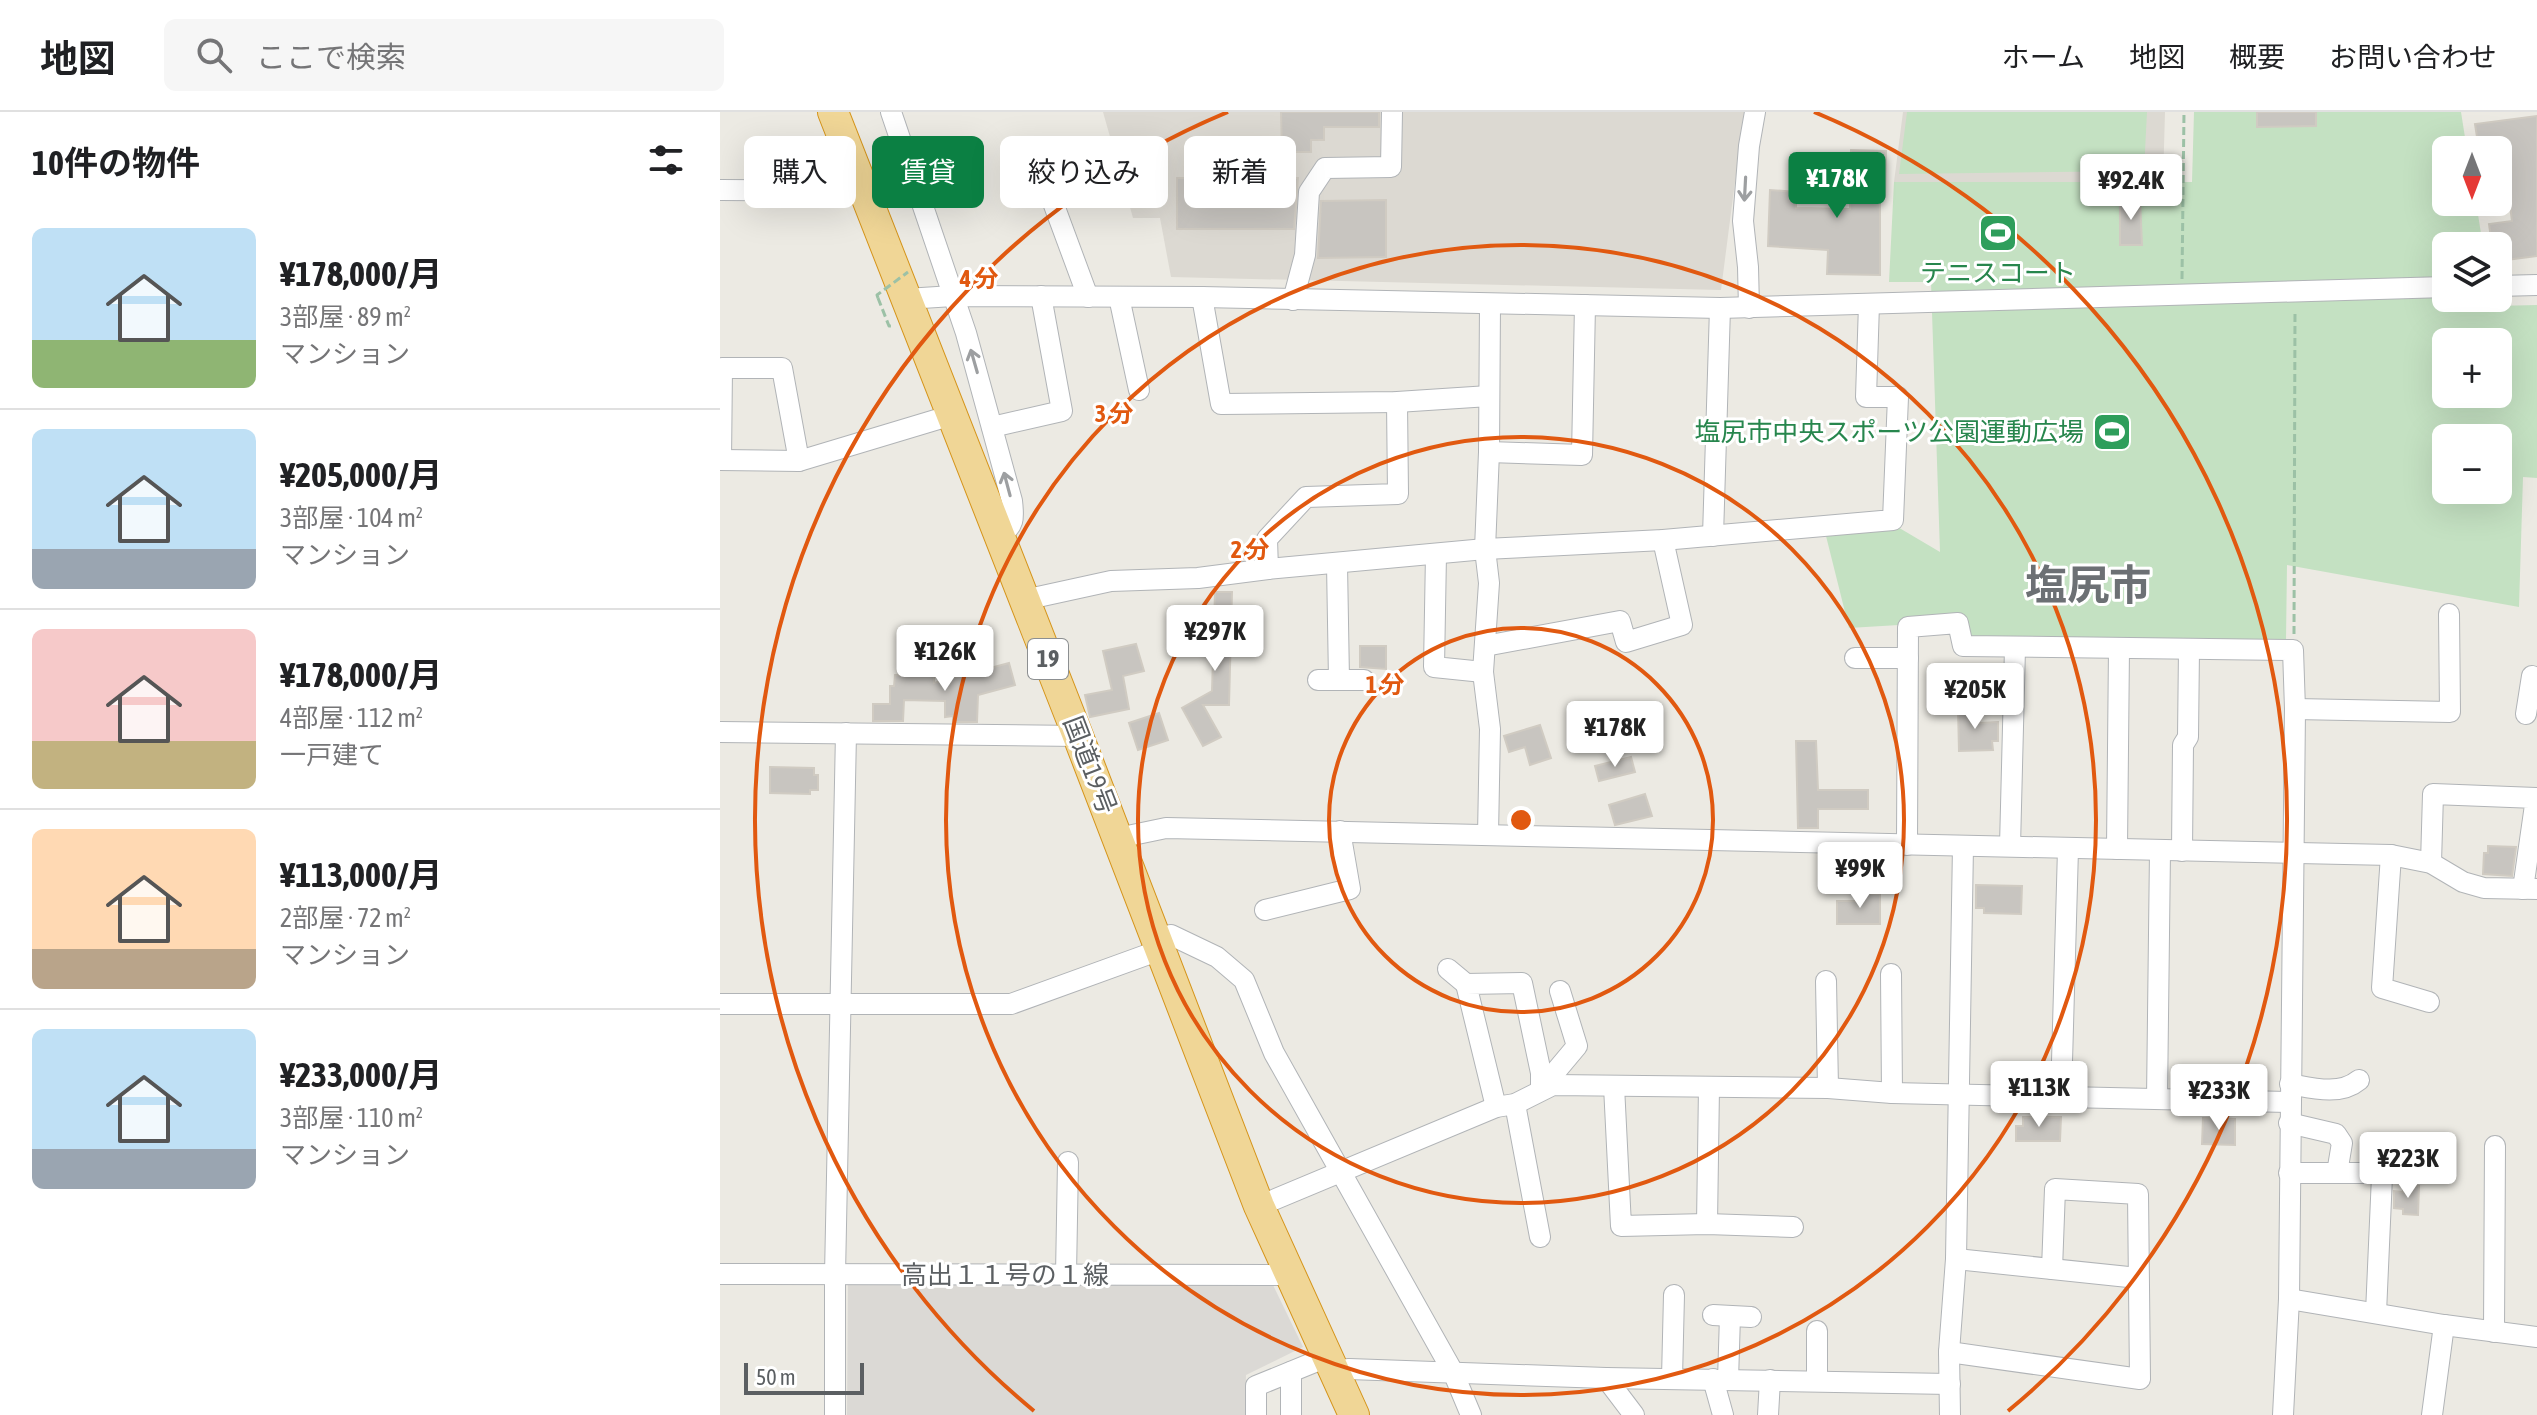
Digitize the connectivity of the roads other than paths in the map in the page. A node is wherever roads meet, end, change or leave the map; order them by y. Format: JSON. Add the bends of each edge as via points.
{"nodes":[{"id":1,"x":833,"y":112,"type":"edge"},
{"id":2,"x":891,"y":112,"type":"edge"},
{"id":3,"x":1392,"y":112,"type":"edge"},
{"id":4,"x":1755,"y":112,"type":"edge"},
{"id":5,"x":862,"y":186,"type":"junction"},
{"id":6,"x":720,"y":190,"type":"edge"},
{"id":7,"x":1055,"y":208,"type":"edge"},
{"id":8,"x":2537,"y":285,"type":"edge"},
{"id":9,"x":2512,"y":286,"type":"edge"},
{"id":10,"x":2432,"y":287,"type":"edge"},
{"id":11,"x":953,"y":296,"type":"junction"},
{"id":12,"x":1041,"y":296,"type":"junction"},
{"id":13,"x":1088,"y":297,"type":"junction"},
{"id":14,"x":1119,"y":297,"type":"junction"},
{"id":15,"x":1202,"y":297,"type":"junction"},
{"id":16,"x":901,"y":298,"type":"junction"},
{"id":17,"x":1293,"y":300,"type":"junction"},
{"id":18,"x":1869,"y":304,"type":"junction"},
{"id":19,"x":1490,"y":305,"type":"junction"},
{"id":20,"x":1585,"y":305,"type":"junction"},
{"id":21,"x":1720,"y":308,"type":"junction"},
{"id":22,"x":1749,"y":308,"type":"junction"},
{"id":23,"x":1139,"y":390,"type":"dead end"},
{"id":24,"x":1489,"y":396,"type":"junction"},
{"id":25,"x":1397,"y":402,"type":"junction"},
{"id":26,"x":952,"y":415,"type":"junction"},
{"id":27,"x":992,"y":427,"type":"junction"},
{"id":28,"x":1489,"y":452,"type":"junction"},
{"id":29,"x":721,"y":460,"type":"edge"},
{"id":30,"x":799,"y":461,"type":"junction"},
{"id":31,"x":998,"y":536,"type":"junction"},
{"id":32,"x":1713,"y":536,"type":"junction"},
{"id":33,"x":1663,"y":540,"type":"junction"},
{"id":34,"x":1485,"y":549,"type":"junction"},
{"id":35,"x":1436,"y":554,"type":"junction"},
{"id":36,"x":1337,"y":564,"type":"junction"},
{"id":37,"x":1268,"y":569,"type":"junction"},
{"id":38,"x":1024,"y":600,"type":"junction"},
{"id":39,"x":2449,"y":614,"type":"dead end"},
{"id":40,"x":1485,"y":646,"type":"junction"},
{"id":41,"x":2015,"y":648,"type":"junction"},
{"id":42,"x":2119,"y":648,"type":"junction"},
{"id":43,"x":2189,"y":649,"type":"junction"},
{"id":44,"x":1855,"y":658,"type":"dead end"},
{"id":45,"x":1908,"y":658,"type":"junction"},
{"id":46,"x":1483,"y":672,"type":"junction"},
{"id":47,"x":1364,"y":680,"type":"dead end"},
{"id":48,"x":2533,"y":687,"type":"edge"},
{"id":49,"x":2295,"y":709,"type":"junction"},
{"id":50,"x":2526,"y":714,"type":"dead end"},
{"id":51,"x":720,"y":732,"type":"edge"},
{"id":52,"x":846,"y":733,"type":"junction"},
{"id":53,"x":1078,"y":736,"type":"junction"},
{"id":54,"x":1340,"y":831,"type":"junction"},
{"id":55,"x":1488,"y":835,"type":"junction"},
{"id":56,"x":1118,"y":838,"type":"junction"},
{"id":57,"x":1907,"y":845,"type":"junction"},
{"id":58,"x":1963,"y":846,"type":"junction"},
{"id":59,"x":2010,"y":846,"type":"junction"},
{"id":60,"x":2068,"y":849,"type":"junction"},
{"id":61,"x":2117,"y":849,"type":"junction"},
{"id":62,"x":2160,"y":851,"type":"junction"},
{"id":63,"x":2182,"y":851,"type":"junction"},
{"id":64,"x":2293,"y":852,"type":"junction"},
{"id":65,"x":2391,"y":855,"type":"junction"},
{"id":66,"x":2431,"y":863,"type":"junction"},
{"id":67,"x":2530,"y":889,"type":"edge"},
{"id":68,"x":1265,"y":910,"type":"dead end"},
{"id":69,"x":1158,"y":944,"type":"junction"},
{"id":70,"x":1448,"y":969,"type":"dead end"},
{"id":71,"x":1891,"y":974,"type":"dead end"},
{"id":72,"x":1826,"y":981,"type":"dead end"},
{"id":73,"x":1466,"y":984,"type":"junction"},
{"id":74,"x":1560,"y":991,"type":"dead end"},
{"id":75,"x":2429,"y":1002,"type":"dead end"},
{"id":76,"x":720,"y":1004,"type":"edge"},
{"id":77,"x":842,"y":1005,"type":"junction"},
{"id":78,"x":2359,"y":1080,"type":"dead end"},
{"id":79,"x":1614,"y":1086,"type":"junction"},
{"id":80,"x":1709,"y":1087,"type":"junction"},
{"id":81,"x":1828,"y":1088,"type":"junction"},
{"id":82,"x":1541,"y":1089,"type":"junction"},
{"id":83,"x":1892,"y":1093,"type":"junction"},
{"id":84,"x":2290,"y":1093,"type":"junction"},
{"id":85,"x":1958,"y":1095,"type":"junction"},
{"id":86,"x":2061,"y":1097,"type":"junction"},
{"id":87,"x":2157,"y":1099,"type":"junction"},
{"id":88,"x":1506,"y":1105,"type":"junction"},
{"id":89,"x":2289,"y":1123,"type":"junction"},
{"id":90,"x":2495,"y":1146,"type":"dead end"},
{"id":91,"x":1068,"y":1162,"type":"dead end"},
{"id":92,"x":1340,"y":1171,"type":"junction"},
{"id":93,"x":2289,"y":1173,"type":"junction"},
{"id":94,"x":2337,"y":1173,"type":"junction"},
{"id":95,"x":1259,"y":1206,"type":"junction"},
{"id":96,"x":1707,"y":1224,"type":"junction"},
{"id":97,"x":1793,"y":1227,"type":"dead end"},
{"id":98,"x":1540,"y":1237,"type":"dead end"},
{"id":99,"x":1956,"y":1259,"type":"junction"},
{"id":100,"x":2052,"y":1269,"type":"junction"},
{"id":101,"x":720,"y":1274,"type":"edge"},
{"id":102,"x":835,"y":1275,"type":"junction"},
{"id":103,"x":1066,"y":1275,"type":"junction"},
{"id":104,"x":1290,"y":1275,"type":"junction"},
{"id":105,"x":2138,"y":1278,"type":"junction"},
{"id":106,"x":1674,"y":1295,"type":"dead end"},
{"id":107,"x":2289,"y":1299,"type":"junction"},
{"id":108,"x":2376,"y":1313,"type":"junction"},
{"id":109,"x":1731,"y":1316,"type":"dead end"},
{"id":110,"x":2444,"y":1325,"type":"junction"},
{"id":111,"x":1817,"y":1331,"type":"dead end"},
{"id":112,"x":2494,"y":1332,"type":"junction"},
{"id":113,"x":2537,"y":1337,"type":"edge"},
{"id":114,"x":1949,"y":1352,"type":"junction"},
{"id":115,"x":1330,"y":1364,"type":"junction"},
{"id":116,"x":1291,"y":1372,"type":"junction"},
{"id":117,"x":1453,"y":1372,"type":"junction"},
{"id":118,"x":1606,"y":1378,"type":"junction"},
{"id":119,"x":1672,"y":1378,"type":"junction"},
{"id":120,"x":1721,"y":1380,"type":"junction"},
{"id":121,"x":1770,"y":1380,"type":"junction"},
{"id":122,"x":1817,"y":1381,"type":"junction"},
{"id":123,"x":1950,"y":1384,"type":"junction"},
{"id":124,"x":835,"y":1415,"type":"edge"},
{"id":125,"x":1256,"y":1415,"type":"edge"},
{"id":126,"x":1291,"y":1415,"type":"edge"},
{"id":127,"x":1354,"y":1415,"type":"edge"},
{"id":128,"x":1471,"y":1415,"type":"edge"},
{"id":129,"x":1634,"y":1415,"type":"edge"},
{"id":130,"x":1723,"y":1415,"type":"edge"},
{"id":131,"x":1768,"y":1415,"type":"edge"},
{"id":132,"x":1950,"y":1415,"type":"edge"},
{"id":133,"x":2283,"y":1415,"type":"edge"},
{"id":134,"x":2432,"y":1415,"type":"edge"}],
"edges":[{"from":1,"to":5,"type":"highway","name":"国道19号","number":"19"},
{"from":2,"to":11,"type":"street"},
{"from":3,"to":17,"type":"street","via":[[1391,167],[1325,168],[1309,192],[1305,255]]},
{"from":4,"to":22,"type":"street","one_way":true,"via":[[1743,221]]},
{"from":5,"to":6,"type":"street","via":[[847,191]]},
{"from":5,"to":16,"type":"highway","name":"国道19号","number":"19"},
{"from":7,"to":13,"type":"street"},
{"from":8,"to":9,"type":"street"},
{"from":10,"to":18,"type":"street"},
{"from":11,"to":12,"type":"street"},
{"from":11,"to":16,"type":"street"},
{"from":27,"to":11,"type":"street","one_way":true},
{"from":12,"to":13,"type":"street"},
{"from":12,"to":27,"type":"street","via":[[1062,411]]},
{"from":13,"to":14,"type":"street"},
{"from":14,"to":15,"type":"street"},
{"from":14,"to":23,"type":"street"},
{"from":15,"to":17,"type":"street"},
{"from":15,"to":25,"type":"street","via":[[1221,404]]},
{"from":16,"to":26,"type":"highway","name":"国道19号","number":"19"},
{"from":17,"to":19,"type":"street"},
{"from":18,"to":22,"type":"street"},
{"from":18,"to":32,"type":"street","via":[[1866,397],[1898,397],[1893,520]]},
{"from":19,"to":20,"type":"street"},
{"from":19,"to":24,"type":"street"},
{"from":20,"to":21,"type":"street"},
{"from":20,"to":28,"type":"street","via":[[1582,455]]},
{"from":21,"to":22,"type":"street"},
{"from":21,"to":32,"type":"street"},
{"from":24,"to":25,"type":"street"},
{"from":24,"to":28,"type":"street"},
{"from":25,"to":37,"type":"street","via":[[1398,494],[1306,497],[1267,539]]},
{"from":26,"to":30,"type":"street"},
{"from":26,"to":31,"type":"highway","name":"国道19号","number":"19"},
{"from":31,"to":27,"type":"street","one_way":true,"via":[[1008,530],[1013,517]]},
{"from":28,"to":34,"type":"street"},
{"from":29,"to":30,"type":"street"},
{"from":29,"to":30,"type":"street","via":[[722,368],[782,368]]},
{"from":31,"to":38,"type":"highway","name":"国道19号","number":"19"},
{"from":32,"to":33,"type":"street"},
{"from":33,"to":34,"type":"street"},
{"from":33,"to":40,"type":"street","via":[[1682,625],[1626,642],[1620,621]]},
{"from":34,"to":35,"type":"street"},
{"from":34,"to":40,"type":"street"},
{"from":35,"to":36,"type":"street"},
{"from":35,"to":46,"type":"street","via":[[1434,667]]},
{"from":36,"to":37,"type":"street"},
{"from":36,"to":47,"type":"street","via":[[1329,680]]},
{"from":37,"to":38,"type":"street","via":[[1111,581]]},
{"from":38,"to":53,"type":"highway","name":"国道19号","number":"19"},
{"from":39,"to":49,"type":"street","via":[[2450,712]]},
{"from":40,"to":46,"type":"street"},
{"from":41,"to":42,"type":"street"},
{"from":41,"to":45,"type":"street","via":[[1963,646],[1958,623],[1908,627]]},
{"from":41,"to":59,"type":"street"},
{"from":42,"to":43,"type":"street"},
{"from":42,"to":61,"type":"street"},
{"from":43,"to":49,"type":"street","via":[[2293,650]]},
{"from":43,"to":63,"type":"street"},
{"from":44,"to":45,"type":"street"},
{"from":45,"to":57,"type":"street"},
{"from":46,"to":55,"type":"street","via":[[1490,729]]},
{"from":48,"to":50,"type":"street"},
{"from":49,"to":64,"type":"street"},
{"from":51,"to":52,"type":"street"},
{"from":52,"to":53,"type":"street"},
{"from":52,"to":77,"type":"street"},
{"from":53,"to":56,"type":"highway","name":"国道19号","number":"19"},
{"from":54,"to":55,"type":"street"},
{"from":54,"to":56,"type":"street","via":[[1166,828]]},
{"from":54,"to":68,"type":"street","via":[[1350,889]]},
{"from":55,"to":57,"type":"street"},
{"from":56,"to":69,"type":"highway","name":"国道19号","number":"19"},
{"from":57,"to":58,"type":"street"},
{"from":58,"to":59,"type":"street"},
{"from":58,"to":85,"type":"street"},
{"from":59,"to":60,"type":"street"},
{"from":60,"to":61,"type":"street"},
{"from":60,"to":86,"type":"street"},
{"from":61,"to":62,"type":"street"},
{"from":62,"to":63,"type":"street"},
{"from":62,"to":87,"type":"street"},
{"from":63,"to":64,"type":"street"},
{"from":64,"to":65,"type":"street"},
{"from":64,"to":84,"type":"street"},
{"from":65,"to":66,"type":"street"},
{"from":65,"to":75,"type":"street","via":[[2382,988]]},
{"from":66,"to":67,"type":"street","via":[[2484,888]]},
{"from":66,"to":67,"type":"street","via":[[2433,794],[2536,798]]},
{"from":69,"to":77,"type":"street","via":[[1011,1004]]},
{"from":69,"to":92,"type":"street","via":[[1171,935],[1217,957],[1244,980],[1274,1053]]},
{"from":69,"to":95,"type":"highway","name":"国道19号","number":"19"},
{"from":70,"to":73,"type":"street"},
{"from":71,"to":83,"type":"street"},
{"from":72,"to":81,"type":"street"},
{"from":73,"to":82,"type":"street","via":[[1522,983]]},
{"from":73,"to":88,"type":"street"},
{"from":74,"to":82,"type":"street","via":[[1577,1046]]},
{"from":76,"to":77,"type":"street"},
{"from":77,"to":102,"type":"street"},
{"from":78,"to":84,"type":"street","via":[[2352,1086]]},
{"from":79,"to":80,"type":"street"},
{"from":79,"to":82,"type":"street"},
{"from":79,"to":96,"type":"street","via":[[1621,1226]]},
{"from":80,"to":81,"type":"street"},
{"from":80,"to":96,"type":"street"},
{"from":81,"to":83,"type":"street"},
{"from":82,"to":88,"type":"street"},
{"from":83,"to":85,"type":"street"},
{"from":84,"to":87,"type":"street"},
{"from":84,"to":89,"type":"street"},
{"from":85,"to":86,"type":"street"},
{"from":85,"to":99,"type":"street"},
{"from":86,"to":87,"type":"street"},
{"from":88,"to":92,"type":"street"},
{"from":88,"to":98,"type":"street"},
{"from":89,"to":93,"type":"street"},
{"from":89,"to":94,"type":"street","via":[[2336,1134],[2342,1143]]},
{"from":90,"to":112,"type":"street"},
{"from":91,"to":103,"type":"street"},
{"from":92,"to":95,"type":"street"},
{"from":92,"to":117,"type":"street"},
{"from":93,"to":94,"type":"street"},
{"from":93,"to":107,"type":"street"},
{"from":94,"to":108,"type":"street","via":[[2382,1176]]},
{"from":95,"to":104,"type":"highway","name":"国道19号","number":"19"},
{"from":96,"to":97,"type":"street"},
{"from":99,"to":100,"type":"street"},
{"from":99,"to":114,"type":"street"},
{"from":100,"to":105,"type":"street"},
{"from":100,"to":105,"type":"street","via":[[2055,1189],[2138,1194]]},
{"from":101,"to":102,"type":"street","name":"高出１１号の１線"},
{"from":102,"to":103,"type":"street","name":"高出１１号の１線"},
{"from":102,"to":124,"type":"street"},
{"from":103,"to":104,"type":"street","name":"高出１１号の１線"},
{"from":104,"to":115,"type":"highway","name":"国道19号","number":"19"},
{"from":105,"to":114,"type":"street","via":[[2140,1379]]},
{"from":106,"to":119,"type":"street"},
{"from":107,"to":108,"type":"street"},
{"from":107,"to":133,"type":"street"},
{"from":108,"to":110,"type":"street"},
{"from":109,"to":120,"type":"street"},
{"from":110,"to":112,"type":"street"},
{"from":110,"to":134,"type":"street"},
{"from":111,"to":122,"type":"street"},
{"from":112,"to":113,"type":"street"},
{"from":114,"to":123,"type":"street"},
{"from":115,"to":116,"type":"street"},
{"from":115,"to":117,"type":"street"},
{"from":115,"to":127,"type":"highway","name":"国道19号","number":"19"},
{"from":116,"to":125,"type":"street","via":[[1256,1386]]},
{"from":116,"to":126,"type":"street"},
{"from":117,"to":118,"type":"street"},
{"from":117,"to":128,"type":"street"},
{"from":118,"to":119,"type":"street"},
{"from":118,"to":129,"type":"street"},
{"from":119,"to":120,"type":"street"},
{"from":120,"to":121,"type":"street"},
{"from":120,"to":130,"type":"street"},
{"from":121,"to":122,"type":"street"},
{"from":121,"to":131,"type":"street"},
{"from":122,"to":123,"type":"street"},
{"from":123,"to":132,"type":"street"}]}
